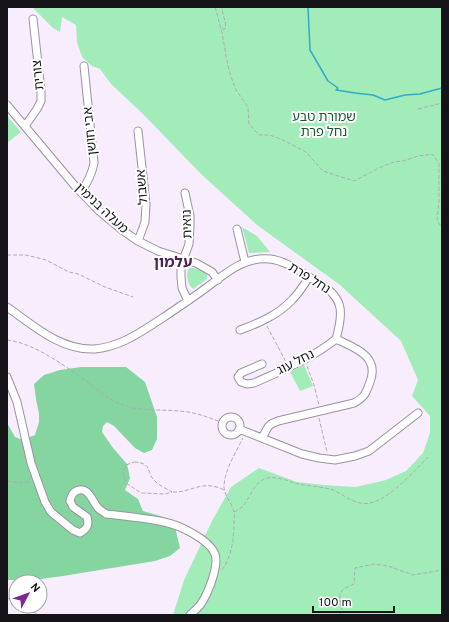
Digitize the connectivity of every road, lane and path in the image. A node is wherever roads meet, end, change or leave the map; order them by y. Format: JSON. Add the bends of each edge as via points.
{"nodes":[{"id":1,"x":215,"y":7,"type":"edge"},
{"id":2,"x":222,"y":7,"type":"edge"},
{"id":3,"x":32,"y":19,"type":"dead end"},
{"id":4,"x":221,"y":29,"type":"junction"},
{"id":5,"x":84,"y":66,"type":"dead end"},
{"id":6,"x":442,"y":103,"type":"edge"},
{"id":7,"x":7,"y":105,"type":"edge"},
{"id":8,"x":418,"y":109,"type":"dead end"},
{"id":9,"x":25,"y":126,"type":"junction"},
{"id":10,"x":138,"y":131,"type":"dead end"},
{"id":11,"x":81,"y":192,"type":"junction"},
{"id":12,"x":184,"y":193,"type":"dead end"},
{"id":13,"x":442,"y":228,"type":"edge"},
{"id":14,"x":237,"y":229,"type":"dead end"},
{"id":15,"x":138,"y":241,"type":"junction"},
{"id":16,"x":7,"y":255,"type":"edge"},
{"id":17,"x":184,"y":259,"type":"junction"},
{"id":18,"x":245,"y":262,"type":"junction"},
{"id":19,"x":309,"y":277,"type":"junction"},
{"id":20,"x":218,"y":280,"type":"junction"},
{"id":21,"x":133,"y":297,"type":"dead end"},
{"id":22,"x":188,"y":301,"type":"junction"},
{"id":23,"x":7,"y":307,"type":"edge"},
{"id":24,"x":263,"y":320,"type":"junction"},
{"id":25,"x":240,"y":330,"type":"dead end"},
{"id":26,"x":7,"y":340,"type":"edge"},
{"id":27,"x":336,"y":340,"type":"junction"},
{"id":28,"x":305,"y":360,"type":"junction"},
{"id":29,"x":262,"y":364,"type":"dead end"},
{"id":30,"x":290,"y":368,"type":"junction"},
{"id":31,"x":7,"y":377,"type":"edge"},
{"id":32,"x":319,"y":411,"type":"junction"},
{"id":33,"x":418,"y":413,"type":"dead end"},
{"id":34,"x":223,"y":423,"type":"junction"},
{"id":35,"x":243,"y":430,"type":"junction"},
{"id":36,"x":262,"y":438,"type":"junction"},
{"id":37,"x":428,"y":457,"type":"dead end"},
{"id":38,"x":329,"y":460,"type":"junction"},
{"id":39,"x":30,"y":475,"type":"dead end"},
{"id":40,"x":7,"y":481,"type":"edge"},
{"id":41,"x":225,"y":490,"type":"junction"},
{"id":42,"x":172,"y":492,"type":"junction"},
{"id":43,"x":234,"y":512,"type":"junction"},
{"id":44,"x":442,"y":570,"type":"edge"},
{"id":45,"x":214,"y":574,"type":"junction"},
{"id":46,"x":190,"y":615,"type":"edge"},
{"id":47,"x":338,"y":615,"type":"edge"}],
"edges":[{"from":1,"to":4,"type":"path"},
{"from":2,"to":4,"type":"path","via":[[226,24],[225,29]]},
{"from":3,"to":9,"type":"street","name":"צורית","via":[[41,101]]},
{"from":4,"to":13,"type":"path","via":[[230,74],[236,90],[248,107],[249,124],[259,135],[270,134],[283,140],[306,152],[323,171],[354,181],[394,162],[432,154],[439,163],[437,220]]},
{"from":5,"to":11,"type":"street","name":"אבי חושן","via":[[94,163],[90,178]]},
{"from":6,"to":8,"type":"path"},
{"from":7,"to":9,"type":"street","name":"מעלה בנימין"},
{"from":9,"to":11,"type":"street","name":"מעלה בנימין"},
{"from":10,"to":15,"type":"street","name":"אשבול","via":[[146,204],[145,222]]},
{"from":11,"to":15,"type":"street","name":"מעלה בנימין","via":[[111,222]]},
{"from":12,"to":17,"type":"street","name":"נואית","via":[[190,226],[189,244]]},
{"from":14,"to":18,"type":"street"},
{"from":15,"to":17,"type":"street","name":"מעלה בנימין","via":[[158,251]]},
{"from":16,"to":21,"type":"path","via":[[26,255],[46,260],[69,272]]},
{"from":17,"to":20,"type":"street","name":"מעלה בנימין","via":[[212,272]]},
{"from":17,"to":22,"type":"street","name":"נואית","via":[[181,266],[182,288]]},
{"from":18,"to":19,"type":"street","name":"נחל פרת","via":[[271,260],[288,265]]},
{"from":18,"to":20,"type":"street","name":"נחל פרת"},
{"from":19,"to":24,"type":"street","via":[[292,301]]},
{"from":19,"to":27,"type":"street","name":"נחל פרת","via":[[330,290],[339,302],[341,319]]},
{"from":20,"to":22,"type":"street","name":"נחל פרת"},
{"from":22,"to":23,"type":"street","name":"נחל פרת","via":[[130,339],[94,349],[59,342]]},
{"from":24,"to":25,"type":"street"},
{"from":24,"to":30,"type":"path"},
{"from":26,"to":34,"type":"path","via":[[42,352],[118,403],[145,409],[197,413]]},
{"from":27,"to":28,"type":"street","name":"נחל עוג"},
{"from":27,"to":32,"type":"street","via":[[360,350],[370,362],[372,376],[362,398],[354,403]]},
{"from":28,"to":30,"type":"street","name":"נחל עוג"},
{"from":28,"to":32,"type":"path","via":[[314,385]]},
{"from":29,"to":30,"type":"street","name":"נחל עוג","via":[[241,373],[238,377],[241,382],[254,384]]},
{"from":31,"to":45,"type":"street","via":[[17,402],[31,463],[51,512],[73,530],[80,533],[86,530],[89,523],[87,517],[73,507],[70,501],[74,492],[80,489],[87,491],[99,509],[106,514],[164,522],[180,527],[199,538],[208,544],[215,555]]},
{"from":32,"to":36,"type":"street","via":[[271,424]]},
{"from":32,"to":38,"type":"path"},
{"from":33,"to":38,"type":"street","via":[[369,451]]},
{"from":34,"to":35,"type":"street","via":[[228,418],[234,418]]},
{"from":34,"to":35,"type":"street","via":[[224,432],[235,434]]},
{"from":35,"to":36,"type":"street"},
{"from":35,"to":41,"type":"path","via":[[230,464]]},
{"from":36,"to":38,"type":"street","via":[[302,454]]},
{"from":37,"to":43,"type":"path","via":[[384,498],[374,502],[362,504],[332,490],[266,478],[253,490],[242,507]]},
{"from":39,"to":40,"type":"path","via":[[24,483]]},
{"from":41,"to":42,"type":"path","via":[[202,486],[179,493]]},
{"from":41,"to":43,"type":"path"},
{"from":42,"to":42,"type":"path","via":[[156,483],[147,466],[141,462],[134,462],[123,471],[126,483],[141,493]]},
{"from":43,"to":45,"type":"path","via":[[230,554],[222,570]]},
{"from":44,"to":47,"type":"path","via":[[413,575],[374,564],[355,568],[354,584],[344,588],[340,595],[342,610]]},
{"from":45,"to":46,"type":"street","via":[[201,603]]}]}
